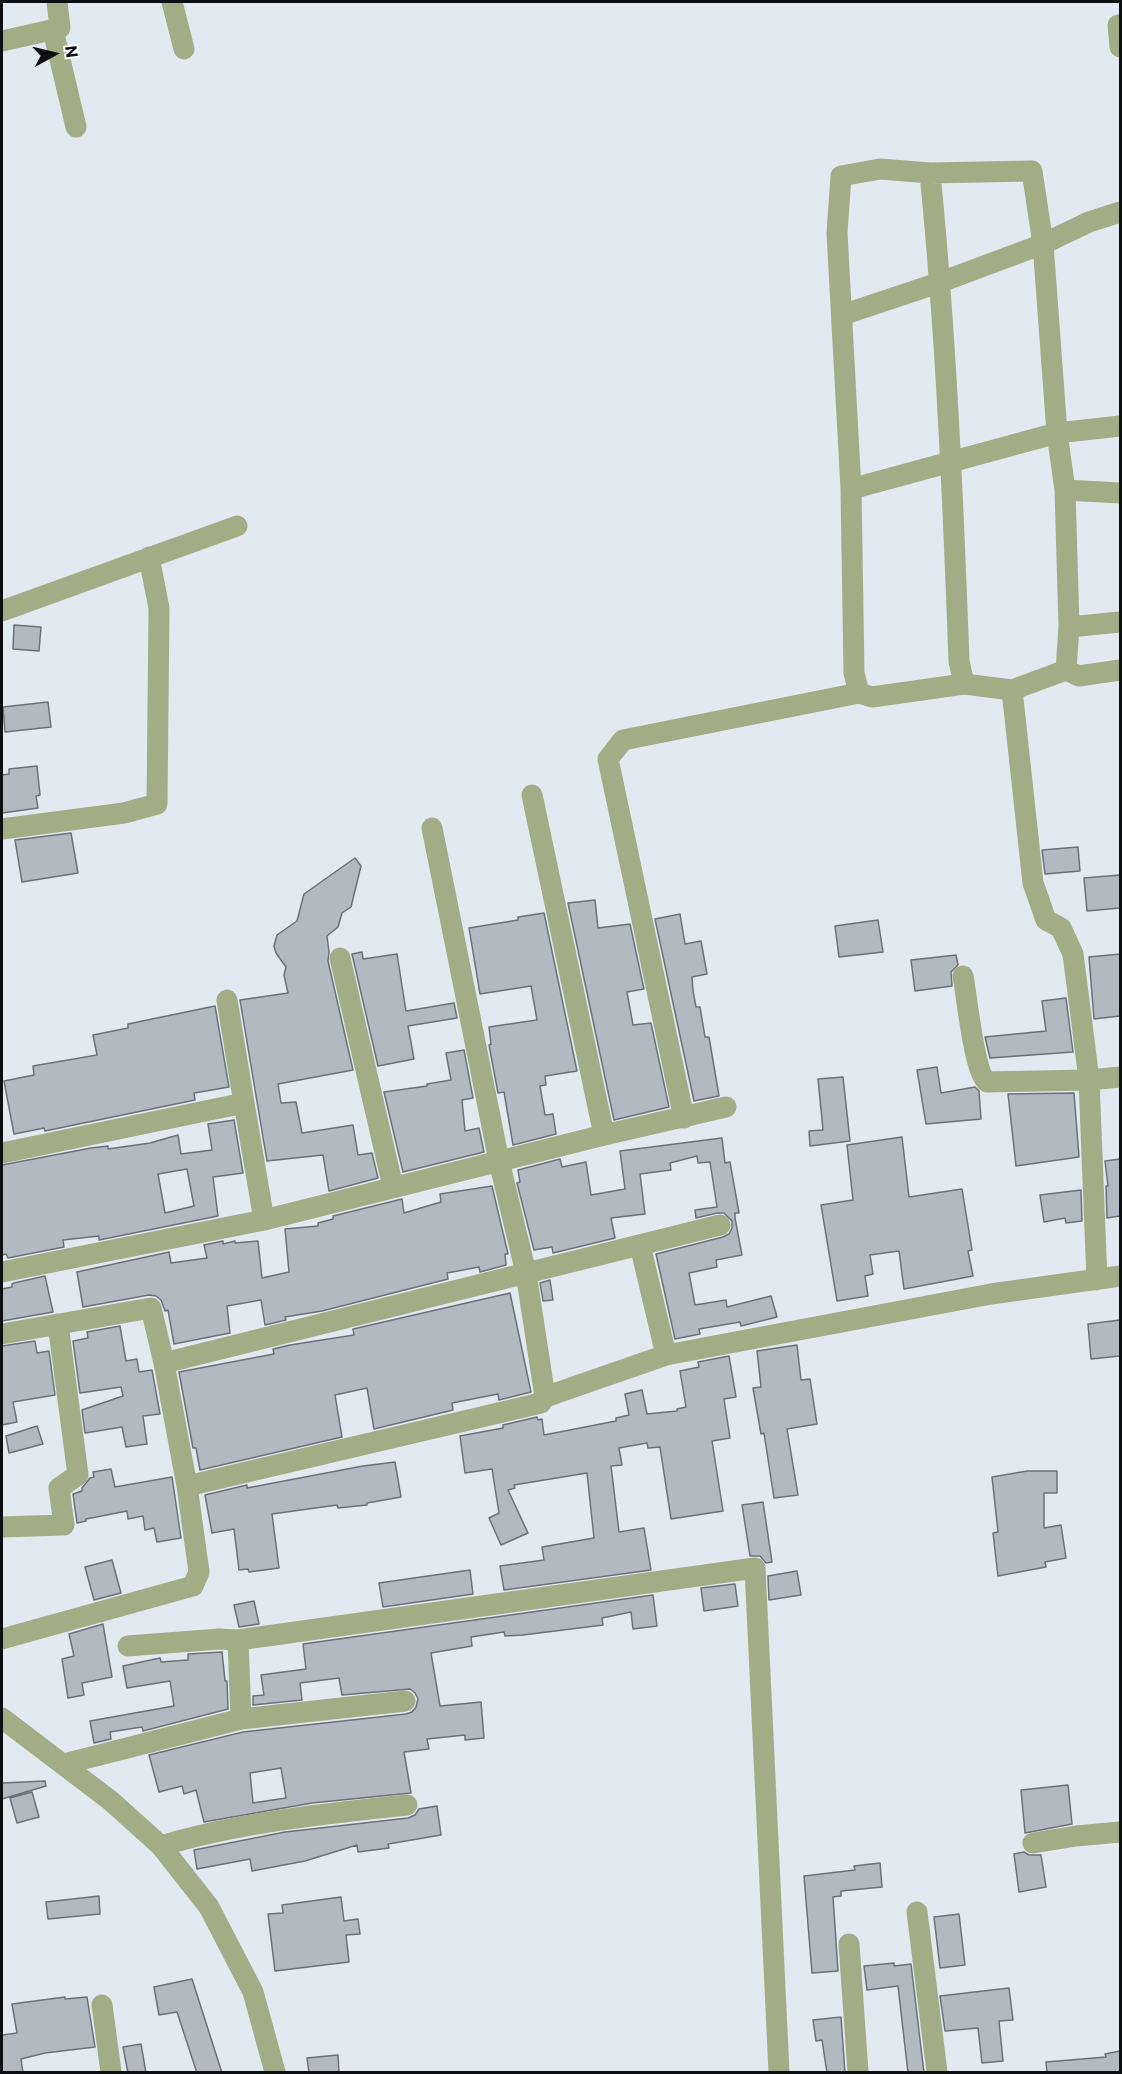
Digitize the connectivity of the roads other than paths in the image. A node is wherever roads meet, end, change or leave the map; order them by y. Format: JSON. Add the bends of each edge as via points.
{"nodes":[{"id":1,"x":57,"y":2,"type":"edge"},
{"id":2,"x":172,"y":2,"type":"edge"},
{"id":3,"x":1118,"y":26,"type":"dead end"},
{"id":4,"x":53,"y":30,"type":"junction"},
{"id":5,"x":2,"y":41,"type":"edge"},
{"id":6,"x":1120,"y":47,"type":"edge"},
{"id":7,"x":184,"y":49,"type":"dead end"},
{"id":8,"x":76,"y":127,"type":"dead end"},
{"id":9,"x":930,"y":173,"type":"junction"},
{"id":10,"x":1120,"y":212,"type":"edge"},
{"id":11,"x":1043,"y":244,"type":"junction"},
{"id":12,"x":941,"y":282,"type":"junction"},
{"id":13,"x":842,"y":315,"type":"junction"},
{"id":14,"x":1120,"y":426,"type":"edge"},
{"id":15,"x":1057,"y":433,"type":"junction"},
{"id":16,"x":952,"y":460,"type":"junction"},
{"id":17,"x":851,"y":489,"type":"junction"},
{"id":18,"x":1065,"y":490,"type":"junction"},
{"id":19,"x":1120,"y":493,"type":"edge"},
{"id":20,"x":237,"y":526,"type":"dead end"},
{"id":21,"x":149,"y":557,"type":"junction"},
{"id":22,"x":2,"y":611,"type":"edge"},
{"id":23,"x":1120,"y":622,"type":"edge"},
{"id":24,"x":1069,"y":627,"type":"junction"},
{"id":25,"x":1066,"y":670,"type":"junction"},
{"id":26,"x":1120,"y":670,"type":"edge"},
{"id":27,"x":964,"y":684,"type":"junction"},
{"id":28,"x":1012,"y":690,"type":"junction"},
{"id":29,"x":859,"y":693,"type":"junction"},
{"id":30,"x":532,"y":795,"type":"dead end"},
{"id":31,"x":432,"y":828,"type":"dead end"},
{"id":32,"x":2,"y":829,"type":"edge"},
{"id":33,"x":340,"y":958,"type":"dead end"},
{"id":34,"x":963,"y":976,"type":"dead end"},
{"id":35,"x":227,"y":1000,"type":"dead end"},
{"id":36,"x":1120,"y":1077,"type":"edge"},
{"id":37,"x":1089,"y":1080,"type":"junction"},
{"id":38,"x":244,"y":1102,"type":"junction"},
{"id":39,"x":726,"y":1107,"type":"dead end"},
{"id":40,"x":684,"y":1118,"type":"junction"},
{"id":41,"x":604,"y":1135,"type":"junction"},
{"id":42,"x":2,"y":1153,"type":"edge"},
{"id":43,"x":499,"y":1161,"type":"junction"},
{"id":44,"x":393,"y":1186,"type":"junction"},
{"id":45,"x":264,"y":1220,"type":"junction"},
{"id":46,"x":720,"y":1225,"type":"dead end"},
{"id":47,"x":640,"y":1245,"type":"junction"},
{"id":48,"x":2,"y":1272,"type":"edge"},
{"id":49,"x":526,"y":1273,"type":"junction"},
{"id":50,"x":1120,"y":1276,"type":"edge"},
{"id":51,"x":1097,"y":1280,"type":"junction"},
{"id":52,"x":58,"y":1324,"type":"junction"},
{"id":53,"x":2,"y":1334,"type":"edge"},
{"id":54,"x":666,"y":1355,"type":"junction"},
{"id":55,"x":164,"y":1363,"type":"junction"},
{"id":56,"x":545,"y":1397,"type":"junction"},
{"id":57,"x":187,"y":1486,"type":"junction"},
{"id":58,"x":2,"y":1527,"type":"edge"},
{"id":59,"x":2,"y":1639,"type":"edge"},
{"id":60,"x":238,"y":1640,"type":"junction"},
{"id":61,"x":128,"y":1646,"type":"dead end"},
{"id":62,"x":405,"y":1701,"type":"dead end"},
{"id":63,"x":2,"y":1718,"type":"edge"},
{"id":64,"x":241,"y":1719,"type":"junction"},
{"id":65,"x":64,"y":1764,"type":"junction"},
{"id":66,"x":407,"y":1805,"type":"dead end"},
{"id":67,"x":1120,"y":1832,"type":"edge"},
{"id":68,"x":1033,"y":1843,"type":"dead end"},
{"id":69,"x":160,"y":1846,"type":"junction"},
{"id":70,"x":917,"y":1912,"type":"dead end"},
{"id":71,"x":849,"y":1944,"type":"dead end"},
{"id":72,"x":102,"y":2005,"type":"dead end"},
{"id":73,"x":111,"y":2073,"type":"edge"},
{"id":74,"x":275,"y":2073,"type":"edge"},
{"id":75,"x":779,"y":2073,"type":"edge"},
{"id":76,"x":858,"y":2073,"type":"edge"},
{"id":77,"x":936,"y":2073,"type":"edge"}],
"edges":[{"from":1,"to":4,"type":"street","via":[[60,28]]},
{"from":2,"to":7,"type":"street"},
{"from":3,"to":6,"type":"street"},
{"from":4,"to":5,"type":"street"},
{"from":4,"to":8,"type":"street"},
{"from":9,"to":11,"type":"street","via":[[1032,171]]},
{"from":9,"to":12,"type":"street"},
{"from":9,"to":13,"type":"street","via":[[879,169],[841,176],[837,233]]},
{"from":10,"to":11,"type":"street"},
{"from":11,"to":12,"type":"street"},
{"from":11,"to":15,"type":"street"},
{"from":12,"to":13,"type":"street"},
{"from":12,"to":16,"type":"street"},
{"from":13,"to":17,"type":"street"},
{"from":14,"to":15,"type":"street"},
{"from":15,"to":16,"type":"street"},
{"from":15,"to":18,"type":"street"},
{"from":16,"to":17,"type":"street"},
{"from":16,"to":27,"type":"street","via":[[959,661]]},
{"from":17,"to":29,"type":"street","via":[[854,673]]},
{"from":18,"to":19,"type":"street"},
{"from":18,"to":24,"type":"street"},
{"from":20,"to":21,"type":"street"},
{"from":21,"to":22,"type":"street"},
{"from":21,"to":32,"type":"street","via":[[159,608],[157,804],[124,813]]},
{"from":23,"to":24,"type":"street"},
{"from":24,"to":25,"type":"street"},
{"from":25,"to":26,"type":"street","via":[[1079,676]]},
{"from":25,"to":28,"type":"street"},
{"from":27,"to":28,"type":"street"},
{"from":27,"to":29,"type":"street","via":[[872,697]]},
{"from":28,"to":37,"type":"street","via":[[1033,883],[1046,920],[1061,928],[1073,954]]},
{"from":29,"to":40,"type":"street","via":[[623,740],[608,759]]},
{"from":30,"to":41,"type":"street"},
{"from":31,"to":43,"type":"street"},
{"from":33,"to":44,"type":"street"},
{"from":34,"to":37,"type":"street","via":[[982,1078],[987,1082]]},
{"from":35,"to":38,"type":"street"},
{"from":36,"to":37,"type":"street"},
{"from":37,"to":51,"type":"street"},
{"from":38,"to":42,"type":"street"},
{"from":38,"to":45,"type":"street"},
{"from":39,"to":40,"type":"street"},
{"from":40,"to":41,"type":"street"},
{"from":41,"to":43,"type":"street"},
{"from":43,"to":44,"type":"street"},
{"from":43,"to":49,"type":"street"},
{"from":44,"to":45,"type":"street"},
{"from":45,"to":48,"type":"street"},
{"from":46,"to":47,"type":"street"},
{"from":47,"to":49,"type":"street"},
{"from":47,"to":54,"type":"street"},
{"from":49,"to":55,"type":"street"},
{"from":49,"to":56,"type":"street"},
{"from":50,"to":51,"type":"street"},
{"from":51,"to":54,"type":"street","via":[[991,1294]]},
{"from":52,"to":53,"type":"street"},
{"from":52,"to":55,"type":"street","via":[[151,1308]]},
{"from":52,"to":58,"type":"street","via":[[78,1474],[59,1488],[64,1525]]},
{"from":54,"to":56,"type":"street"},
{"from":55,"to":57,"type":"street"},
{"from":56,"to":57,"type":"street","via":[[541,1403]]},
{"from":57,"to":59,"type":"street","via":[[199,1572],[193,1586]]},
{"from":60,"to":61,"type":"street"},
{"from":60,"to":64,"type":"street"},
{"from":60,"to":75,"type":"street","via":[[755,1568]]},
{"from":62,"to":64,"type":"street"},
{"from":63,"to":65,"type":"street"},
{"from":64,"to":65,"type":"street"},
{"from":65,"to":69,"type":"street"},
{"from":66,"to":69,"type":"street","via":[[288,1818]]},
{"from":67,"to":68,"type":"street"},
{"from":69,"to":74,"type":"street","via":[[209,1907],[253,1992]]},
{"from":70,"to":77,"type":"street"},
{"from":71,"to":76,"type":"street"},
{"from":72,"to":73,"type":"street"}]}
